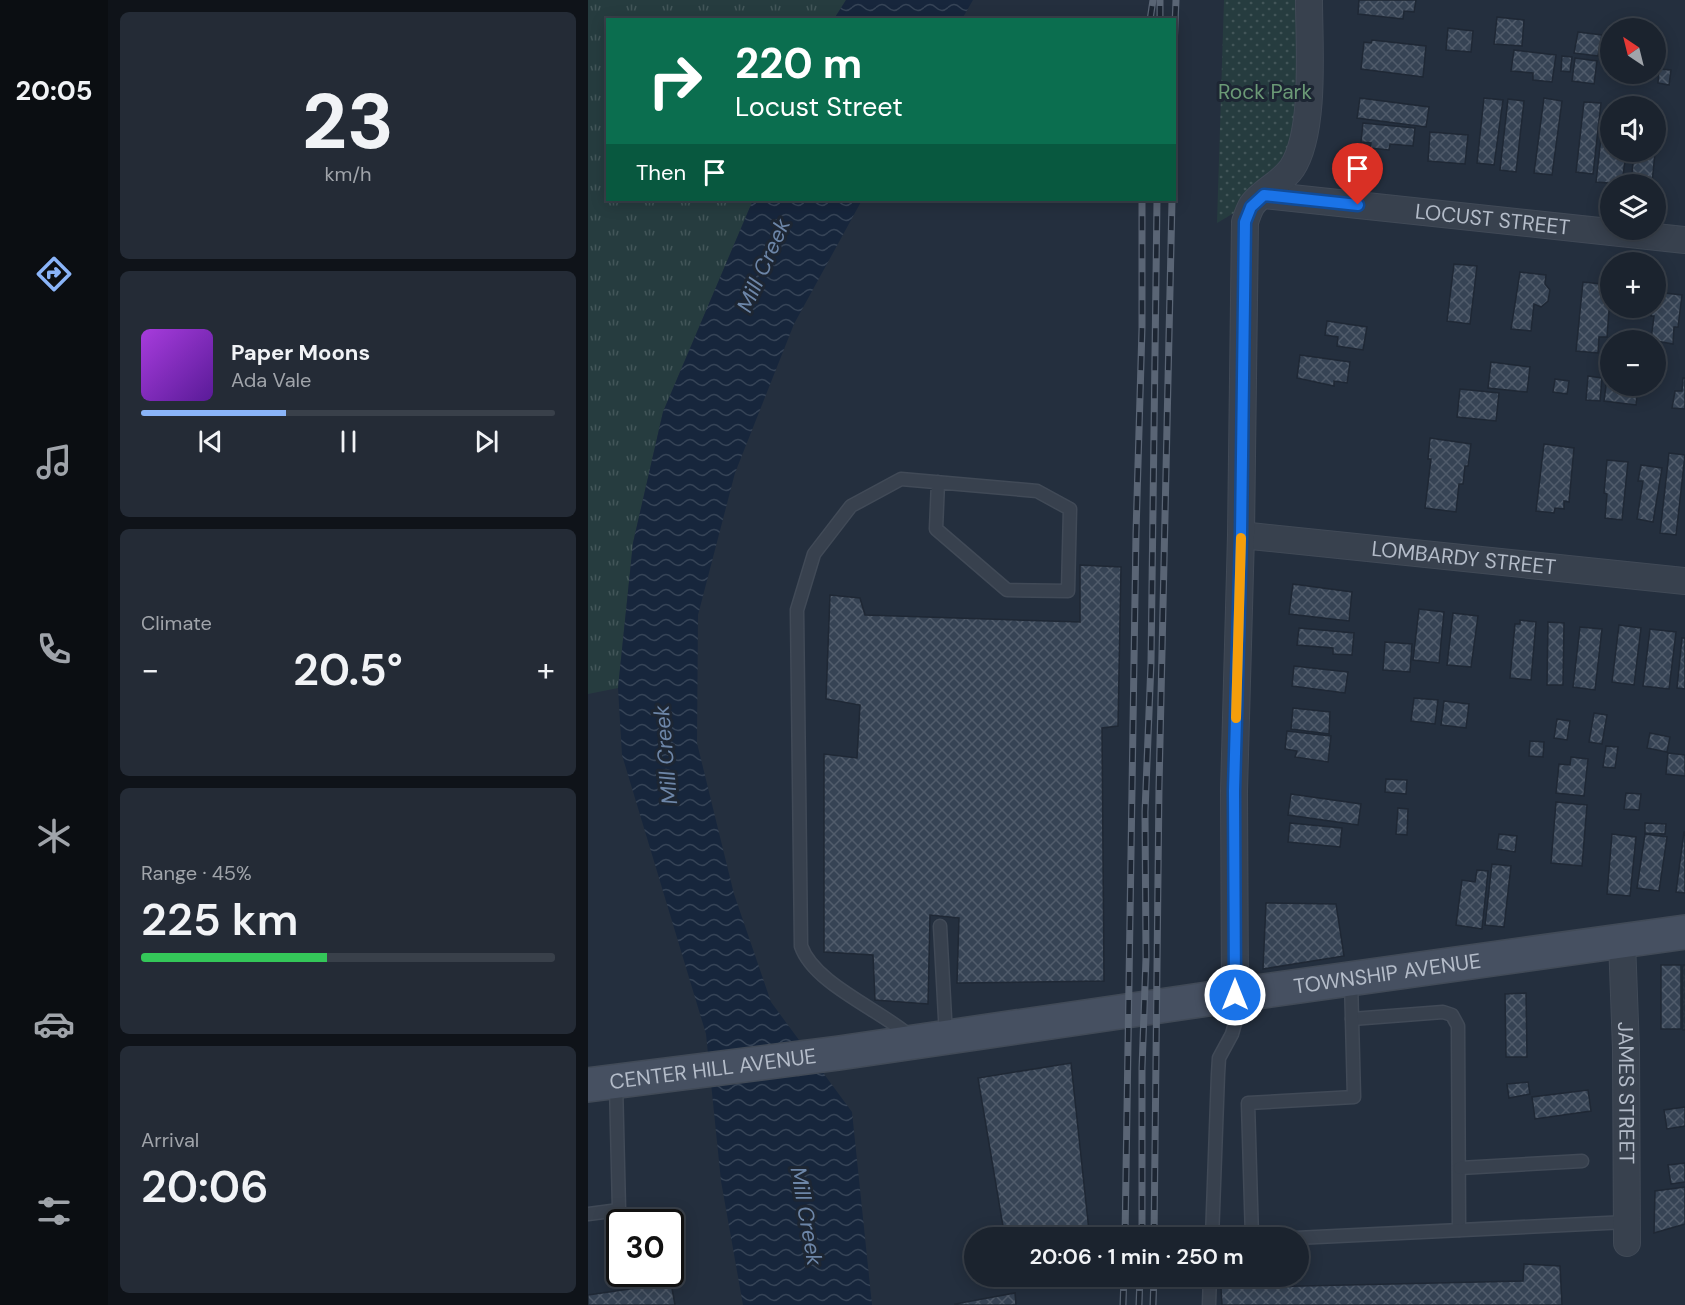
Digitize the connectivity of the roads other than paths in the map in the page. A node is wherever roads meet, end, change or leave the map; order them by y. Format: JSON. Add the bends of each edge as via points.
{"nodes":[{"id":1,"x":1309,"y":0,"type":"edge"},
{"id":2,"x":1264,"y":195,"type":"junction"},
{"id":3,"x":1685,"y":240,"type":"edge"},
{"id":4,"x":938,"y":482,"type":"junction"},
{"id":5,"x":1241,"y":535,"type":"junction"},
{"id":6,"x":1685,"y":581,"type":"edge"},
{"id":7,"x":939,"y":926,"type":"dead end"},
{"id":8,"x":1685,"y":932,"type":"edge"},
{"id":9,"x":1622,"y":941,"type":"junction"},
{"id":10,"x":1351,"y":979,"type":"junction"},
{"id":11,"x":1235,"y":995,"type":"junction"},
{"id":12,"x":1352,"y":1019,"type":"junction"},
{"id":13,"x":931,"y":1039,"type":"junction"},
{"id":14,"x":839,"y":1053,"type":"joint"},
{"id":15,"x":602,"y":1084,"type":"edge"},
{"id":16,"x":1581,"y":1161,"type":"dead end"},
{"id":17,"x":1460,"y":1168,"type":"junction"},
{"id":18,"x":588,"y":1214,"type":"edge"},
{"id":19,"x":1212,"y":1227,"type":"edge"},
{"id":20,"x":1252,"y":1227,"type":"edge"},
{"id":21,"x":1459,"y":1230,"type":"junction"},
{"id":22,"x":1627,"y":1233,"type":"joint"},
{"id":23,"x":1309,"y":1237,"type":"edge"},
{"id":24,"x":1210,"y":1287,"type":"edge"},
{"id":25,"x":1209,"y":1305,"type":"edge"}],
"edges":[{"from":1,"to":2,"type":"street","via":[[1309,96],[1302,143],[1292,168]]},
{"from":2,"to":3,"type":"street","name":"LOCUST STREET"},
{"from":2,"to":5,"type":"street","via":[[1251,207],[1245,222]]},
{"from":4,"to":4,"type":"lane","via":[[1037,491],[1070,510],[1068,591],[1006,590],[936,529]]},
{"from":4,"to":13,"type":"lane","via":[[901,479],[851,506],[814,554],[797,610],[801,946],[807,960],[840,989],[897,1024]]},
{"from":5,"to":6,"type":"street","name":"LOMBARDY STREET"},
{"from":5,"to":11,"type":"street","via":[[1234,791]]},
{"from":7,"to":13,"type":"lane"},
{"from":8,"to":9,"type":"main road","name":"TOWNSHIP AVENUE"},
{"from":9,"to":10,"type":"main road","name":"TOWNSHIP AVENUE"},
{"from":9,"to":22,"type":"street","name":"JAMES STREET"},
{"from":10,"to":11,"type":"main road","name":"TOWNSHIP AVENUE"},
{"from":10,"to":12,"type":"lane"},
{"from":11,"to":13,"type":"main road","name":"TOWNSHIP AVENUE"},
{"from":11,"to":19,"type":"lane","via":[[1237,1016],[1220,1058],[1218,1074]]},
{"from":12,"to":17,"type":"lane","via":[[1443,1012],[1452,1015],[1458,1026]]},
{"from":12,"to":20,"type":"lane","via":[[1354,1097],[1248,1103]]},
{"from":13,"to":14,"type":"main road","name":"TOWNSHIP AVENUE"},
{"from":14,"to":15,"type":"main road","name":"CENTER HILL AVENUE"},
{"from":15,"to":18,"type":"lane","via":[[619,1210]]},
{"from":16,"to":17,"type":"lane"},
{"from":17,"to":21,"type":"lane"},
{"from":21,"to":22,"type":"lane"},
{"from":21,"to":23,"type":"lane"},
{"from":24,"to":25,"type":"lane"}]}
